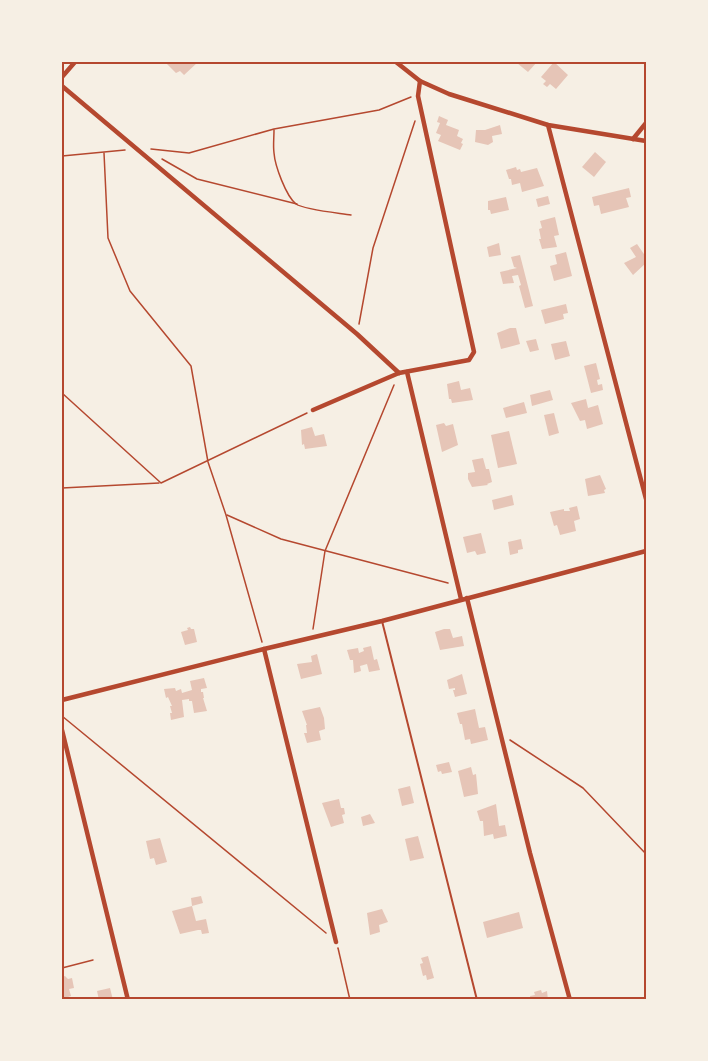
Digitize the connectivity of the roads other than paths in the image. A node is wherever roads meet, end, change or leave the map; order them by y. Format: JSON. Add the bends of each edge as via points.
{"nodes":[{"id":1,"x":75,"y":62,"type":"edge"},
{"id":2,"x":396,"y":62,"type":"edge"},
{"id":3,"x":62,"y":77,"type":"edge"},
{"id":4,"x":420,"y":81,"type":"junction"},
{"id":5,"x":62,"y":86,"type":"edge"},
{"id":6,"x":646,"y":123,"type":"edge"},
{"id":7,"x":549,"y":125,"type":"junction"},
{"id":8,"x":633,"y":139,"type":"junction"},
{"id":9,"x":646,"y":141,"type":"edge"},
{"id":10,"x":407,"y":372,"type":"junction"},
{"id":11,"x":399,"y":373,"type":"junction"},
{"id":12,"x":312,"y":410,"type":"road end"},
{"id":13,"x":646,"y":499,"type":"edge"},
{"id":14,"x":646,"y":551,"type":"edge"},
{"id":15,"x":464,"y":599,"type":"junction"},
{"id":16,"x":382,"y":621,"type":"junction"},
{"id":17,"x":264,"y":649,"type":"junction"},
{"id":18,"x":62,"y":700,"type":"edge"},
{"id":19,"x":62,"y":730,"type":"edge"},
{"id":20,"x":336,"y":942,"type":"road end"},
{"id":21,"x":128,"y":999,"type":"edge"},
{"id":22,"x":477,"y":999,"type":"edge"},
{"id":23,"x":570,"y":999,"type":"edge"}],
"edges":[{"from":1,"to":3,"type":"street"},
{"from":2,"to":4,"type":"street"},
{"from":4,"to":7,"type":"street"},
{"from":4,"to":10,"type":"street","via":[[418,96],[474,352],[466,362]]},
{"from":5,"to":11,"type":"street"},
{"from":6,"to":8,"type":"street"},
{"from":7,"to":8,"type":"street"},
{"from":7,"to":13,"type":"street"},
{"from":8,"to":9,"type":"street"},
{"from":10,"to":11,"type":"street"},
{"from":10,"to":15,"type":"street"},
{"from":11,"to":12,"type":"street"},
{"from":14,"to":15,"type":"street"},
{"from":15,"to":16,"type":"street"},
{"from":15,"to":23,"type":"street"},
{"from":16,"to":17,"type":"street"},
{"from":16,"to":22,"type":"lane"},
{"from":17,"to":18,"type":"street"},
{"from":17,"to":20,"type":"street"},
{"from":19,"to":21,"type":"street"}]}
